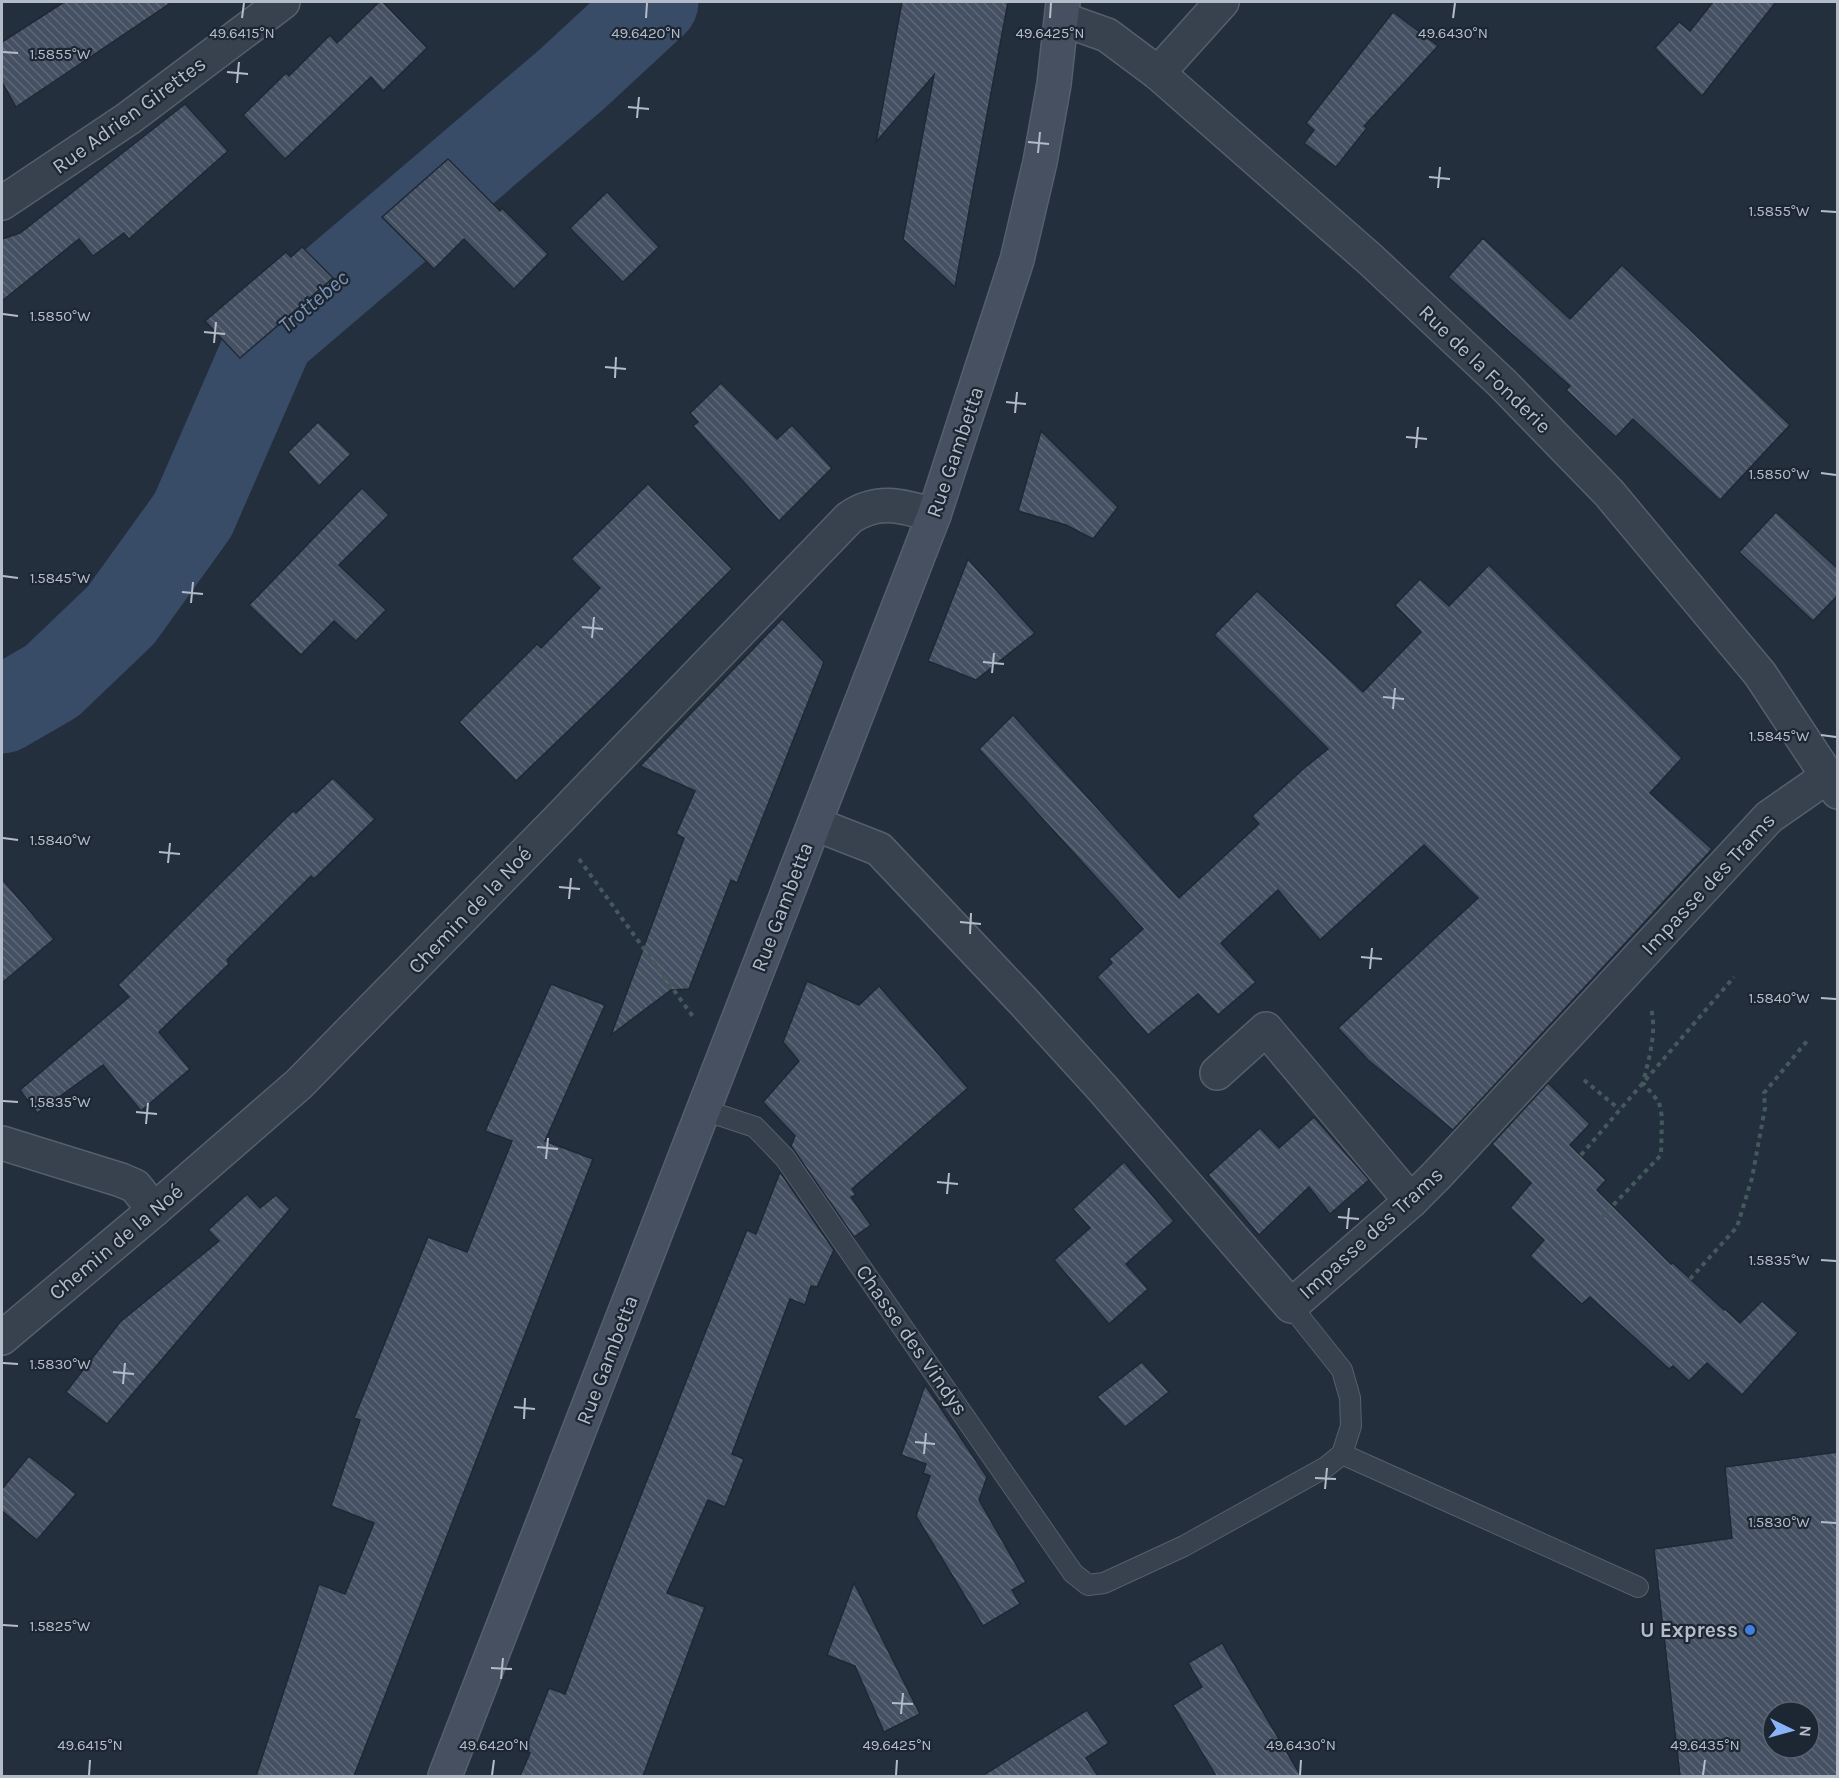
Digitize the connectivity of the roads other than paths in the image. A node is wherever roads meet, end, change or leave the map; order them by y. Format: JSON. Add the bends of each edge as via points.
{"nodes":[{"id":1,"x":283,"y":2,"type":"edge"},
{"id":2,"x":1222,"y":2,"type":"edge"},
{"id":3,"x":1062,"y":10,"type":"edge"},
{"id":4,"x":1158,"y":73,"type":"junction"},
{"id":5,"x":2,"y":203,"type":"edge"},
{"id":6,"x":934,"y":515,"type":"junction"},
{"id":7,"x":1833,"y":784,"type":"edge"},
{"id":8,"x":814,"y":824,"type":"junction"},
{"id":9,"x":1217,"y":1073,"type":"dead end"},
{"id":10,"x":704,"y":1110,"type":"junction"},
{"id":11,"x":2,"y":1143,"type":"edge"},
{"id":12,"x":1411,"y":1201,"type":"junction"},
{"id":13,"x":154,"y":1210,"type":"junction"},
{"id":14,"x":1291,"y":1306,"type":"junction"},
{"id":15,"x":2,"y":1338,"type":"edge"},
{"id":16,"x":1342,"y":1454,"type":"junction"},
{"id":17,"x":1638,"y":1587,"type":"dead end"},
{"id":18,"x":445,"y":1776,"type":"edge"}],
"edges":[{"from":1,"to":5,"type":"street","name":"Rue Adrien Girettes","via":[[129,118]]},
{"from":2,"to":4,"type":"street"},
{"from":3,"to":4,"type":"street","name":"Rue de la Fonderie"},
{"from":3,"to":6,"type":"main road","name":"Rue Gambetta","via":[[1040,162],[1017,260]]},
{"from":4,"to":7,"type":"street","name":"Rue de la Fonderie","via":[[1371,260],[1502,383],[1601,484],[1760,674]]},
{"from":6,"to":8,"type":"main road","name":"Rue Gambetta"},
{"from":6,"to":13,"type":"street","name":"Chemin de la Noé","via":[[885,505],[861,509],[849,518],[299,1084]]},
{"from":7,"to":12,"type":"street","name":"Impasse des Trams","via":[[1768,817]]},
{"from":8,"to":10,"type":"main road","name":"Rue Gambetta"},
{"from":8,"to":14,"type":"street","name":"Impasse des Trams","via":[[879,849],[1023,1000]]},
{"from":9,"to":12,"type":"street","via":[[1266,1029]]},
{"from":10,"to":16,"type":"lane","name":"Chasse des Vindys","via":[[755,1126],[785,1158],[1074,1573],[1088,1585],[1104,1583],[1184,1546],[1326,1467]]},
{"from":10,"to":18,"type":"main road","name":"Rue Gambetta"},
{"from":11,"to":13,"type":"street","via":[[135,1186]]},
{"from":12,"to":14,"type":"street","name":"Impasse des Trams"},
{"from":13,"to":15,"type":"street","name":"Chemin de la Noé"},
{"from":14,"to":16,"type":"lane","via":[[1341,1370],[1350,1398],[1351,1426]]},
{"from":16,"to":17,"type":"lane"}]}
